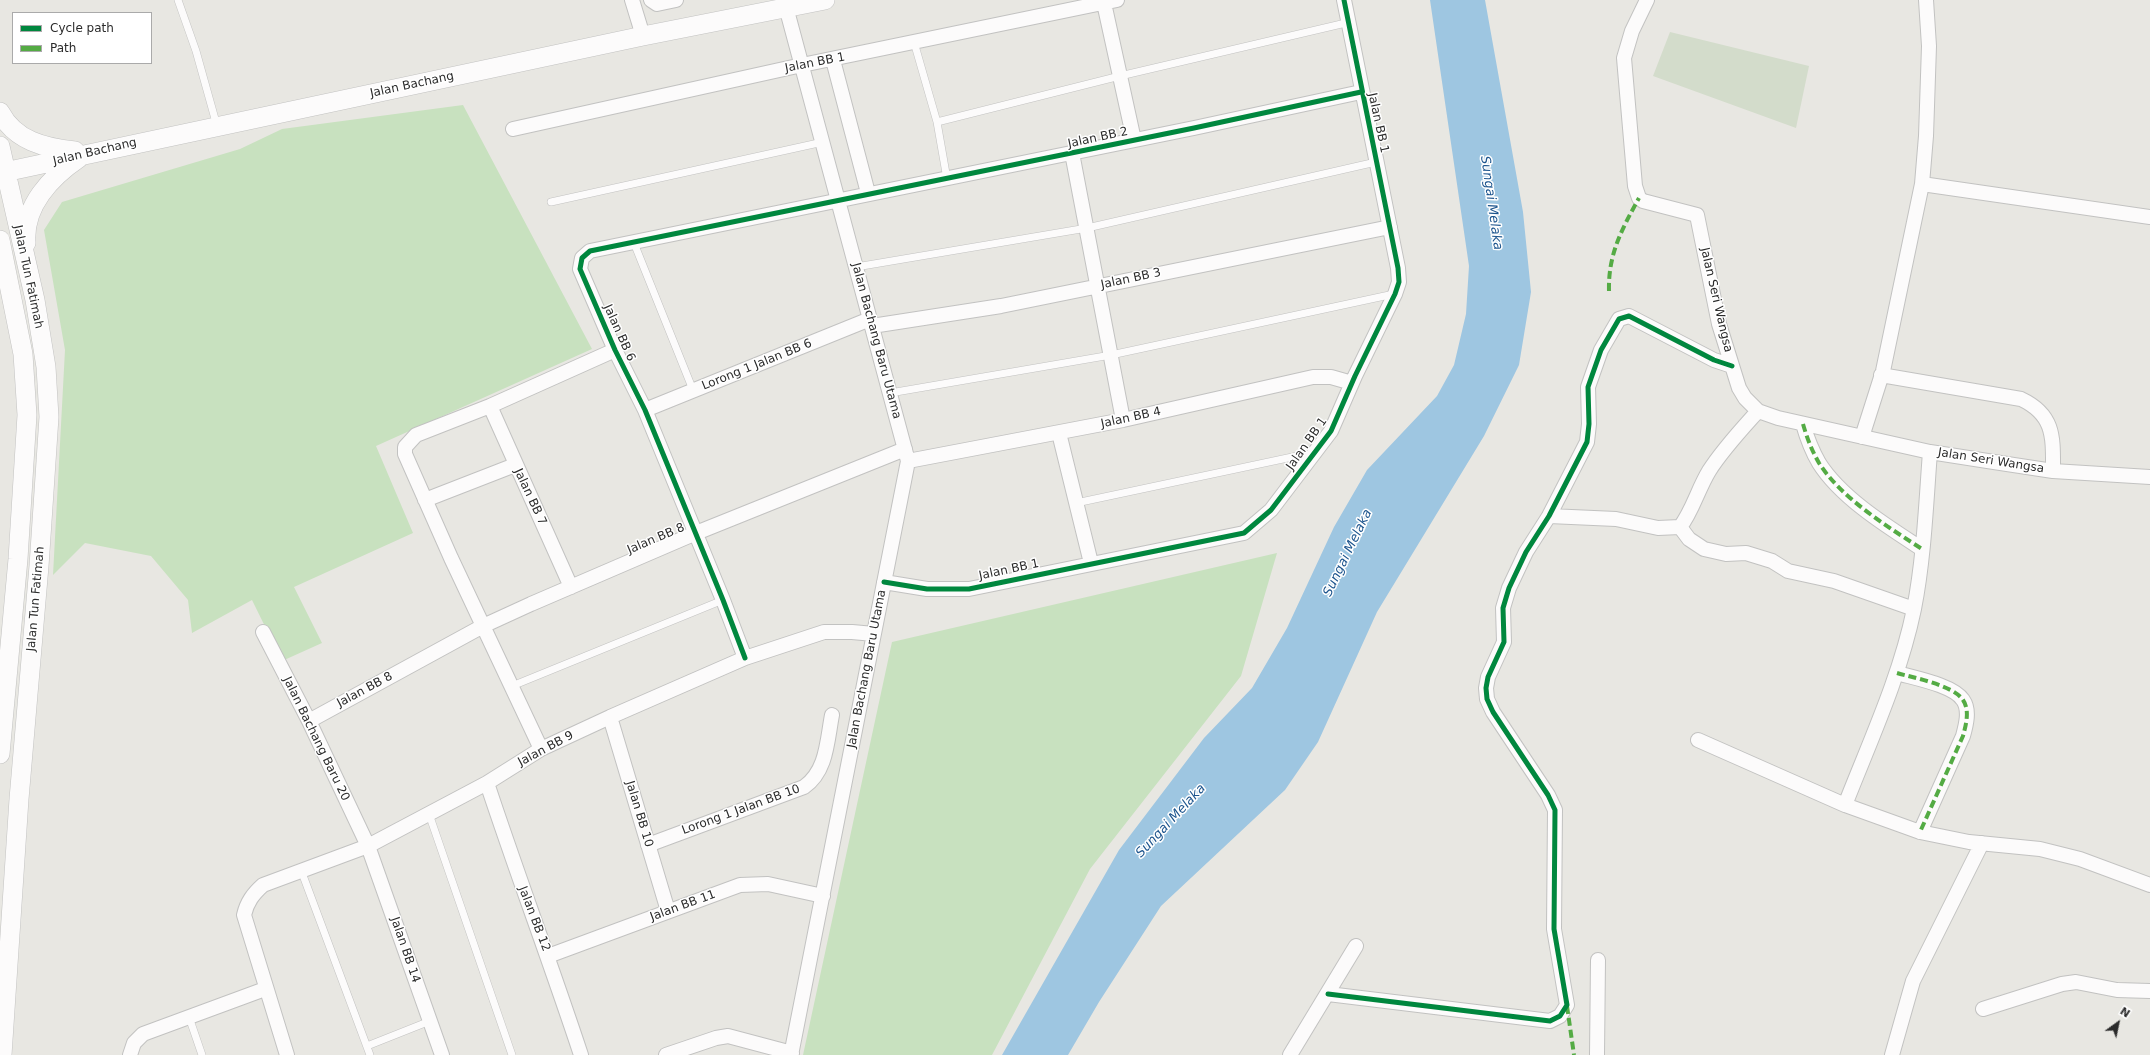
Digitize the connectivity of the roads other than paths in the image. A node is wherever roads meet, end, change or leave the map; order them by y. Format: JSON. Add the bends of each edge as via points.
{"nodes":[{"id":1,"x":178,"y":0,"type":"edge"},
{"id":2,"x":632,"y":0,"type":"edge"},
{"id":3,"x":651,"y":0,"type":"edge"},
{"id":4,"x":676,"y":0,"type":"edge"},
{"id":5,"x":825,"y":0,"type":"edge"},
{"id":6,"x":1344,"y":0,"type":"edge"},
{"id":7,"x":1647,"y":0,"type":"edge"},
{"id":8,"x":1926,"y":0,"type":"edge"},
{"id":9,"x":1110,"y":1,"type":"edge"},
{"id":10,"x":786,"y":7,"type":"junction"},
{"id":11,"x":1350,"y":22,"type":"junction"},
{"id":12,"x":643,"y":36,"type":"junction"},
{"id":13,"x":914,"y":42,"type":"junction"},
{"id":14,"x":833,"y":60,"type":"junction"},
{"id":15,"x":802,"y":65,"type":"junction"},
{"id":16,"x":1120,"y":76,"type":"junction"},
{"id":17,"x":1361,"y":92,"type":"junction"},
{"id":18,"x":0,"y":112,"type":"edge"},
{"id":19,"x":938,"y":122,"type":"junction"},
{"id":20,"x":217,"y":126,"type":"junction"},
{"id":21,"x":513,"y":129,"type":"dead end"},
{"id":22,"x":1134,"y":140,"type":"junction"},
{"id":23,"x":823,"y":142,"type":"junction"},
{"id":24,"x":0,"y":146,"type":"edge"},
{"id":25,"x":86,"y":153,"type":"junction"},
{"id":26,"x":1072,"y":153,"type":"junction"},
{"id":27,"x":1376,"y":162,"type":"junction"},
{"id":28,"x":2,"y":172,"type":"edge"},
{"id":29,"x":947,"y":179,"type":"junction"},
{"id":30,"x":1922,"y":184,"type":"junction"},
{"id":31,"x":868,"y":193,"type":"junction"},
{"id":32,"x":838,"y":199,"type":"junction"},
{"id":33,"x":551,"y":202,"type":"dead end"},
{"id":34,"x":2150,"y":218,"type":"edge"},
{"id":35,"x":1390,"y":227,"type":"junction"},
{"id":36,"x":1086,"y":228,"type":"junction"},
{"id":37,"x":0,"y":240,"type":"edge"},
{"id":38,"x":634,"y":243,"type":"junction"},
{"id":39,"x":28,"y":267,"type":"junction"},
{"id":40,"x":856,"y":267,"type":"junction"},
{"id":41,"x":1098,"y":286,"type":"junction"},
{"id":42,"x":0,"y":288,"type":"edge"},
{"id":43,"x":1395,"y":294,"type":"junction"},
{"id":44,"x":18,"y":322,"type":"junction"},
{"id":45,"x":871,"y":322,"type":"junction"},
{"id":46,"x":615,"y":350,"type":"junction"},
{"id":47,"x":1111,"y":355,"type":"junction"},
{"id":48,"x":1732,"y":366,"type":"junction"},
{"id":49,"x":1881,"y":375,"type":"junction"},
{"id":50,"x":1352,"y":383,"type":"junction"},
{"id":51,"x":693,"y":390,"type":"junction"},
{"id":52,"x":890,"y":393,"type":"junction"},
{"id":53,"x":490,"y":406,"type":"junction"},
{"id":54,"x":644,"y":410,"type":"junction"},
{"id":55,"x":1758,"y":411,"type":"junction"},
{"id":56,"x":1123,"y":420,"type":"junction"},
{"id":57,"x":1803,"y":424,"type":"junction"},
{"id":58,"x":1059,"y":433,"type":"junction"},
{"id":59,"x":1862,"y":437,"type":"junction"},
{"id":60,"x":1930,"y":452,"type":"junction"},
{"id":61,"x":907,"y":455,"type":"junction"},
{"id":62,"x":1309,"y":460,"type":"junction"},
{"id":63,"x":515,"y":465,"type":"junction"},
{"id":64,"x":2053,"y":471,"type":"junction"},
{"id":65,"x":2150,"y":477,"type":"edge"},
{"id":66,"x":425,"y":500,"type":"junction"},
{"id":67,"x":1076,"y":503,"type":"junction"},
{"id":68,"x":1549,"y":516,"type":"junction"},
{"id":69,"x":1680,"y":527,"type":"junction"},
{"id":70,"x":696,"y":533,"type":"junction"},
{"id":71,"x":1922,"y":549,"type":"junction"},
{"id":72,"x":1091,"y":563,"type":"junction"},
{"id":73,"x":884,"y":582,"type":"junction"},
{"id":74,"x":571,"y":587,"type":"junction"},
{"id":75,"x":723,"y":600,"type":"junction"},
{"id":76,"x":1914,"y":609,"type":"junction"},
{"id":77,"x":483,"y":626,"type":"junction"},
{"id":78,"x":263,"y":632,"type":"dead end"},
{"id":79,"x":874,"y":634,"type":"junction"},
{"id":80,"x":745,"y":658,"type":"junction"},
{"id":81,"x":1897,"y":673,"type":"junction"},
{"id":82,"x":512,"y":686,"type":"junction"},
{"id":83,"x":3,"y":690,"type":"edge"},
{"id":84,"x":832,"y":715,"type":"dead end"},
{"id":85,"x":610,"y":716,"type":"junction"},
{"id":86,"x":309,"y":721,"type":"junction"},
{"id":87,"x":1698,"y":740,"type":"dead end"},
{"id":88,"x":541,"y":749,"type":"junction"},
{"id":89,"x":0,"y":754,"type":"edge"},
{"id":90,"x":487,"y":783,"type":"junction"},
{"id":91,"x":1845,"y":804,"type":"junction"},
{"id":92,"x":429,"y":814,"type":"junction"},
{"id":93,"x":1920,"y":832,"type":"junction"},
{"id":94,"x":1982,"y":843,"type":"junction"},
{"id":95,"x":648,"y":844,"type":"junction"},
{"id":96,"x":368,"y":846,"type":"junction"},
{"id":97,"x":301,"y":870,"type":"junction"},
{"id":98,"x":2150,"y":885,"type":"edge"},
{"id":99,"x":823,"y":896,"type":"junction"},
{"id":100,"x":668,"y":911,"type":"junction"},
{"id":101,"x":1356,"y":946,"type":"dead end"},
{"id":102,"x":548,"y":956,"type":"junction"},
{"id":103,"x":1598,"y":960,"type":"dead end"},
{"id":104,"x":265,"y":989,"type":"junction"},
{"id":105,"x":2150,"y":991,"type":"edge"},
{"id":106,"x":1328,"y":994,"type":"junction"},
{"id":107,"x":1983,"y":1009,"type":"dead end"},
{"id":108,"x":189,"y":1017,"type":"junction"},
{"id":109,"x":430,"y":1020,"type":"junction"},
{"id":110,"x":367,"y":1046,"type":"junction"},
{"id":111,"x":792,"y":1054,"type":"edge"},
{"id":112,"x":2,"y":1055,"type":"edge"},
{"id":113,"x":130,"y":1055,"type":"edge"},
{"id":114,"x":202,"y":1055,"type":"edge"},
{"id":115,"x":286,"y":1055,"type":"edge"},
{"id":116,"x":370,"y":1055,"type":"edge"},
{"id":117,"x":442,"y":1055,"type":"edge"},
{"id":118,"x":512,"y":1055,"type":"edge"},
{"id":119,"x":581,"y":1055,"type":"edge"},
{"id":120,"x":666,"y":1055,"type":"edge"},
{"id":121,"x":1290,"y":1055,"type":"edge"},
{"id":122,"x":1597,"y":1055,"type":"edge"},
{"id":123,"x":1892,"y":1055,"type":"edge"}],
"edges":[{"from":1,"to":20,"type":"lane","via":[[196,51]]},
{"from":2,"to":12,"type":"street"},
{"from":3,"to":4,"type":"street","via":[[657,4]]},
{"from":5,"to":10,"type":"main road","name":"Jalan Bachang"},
{"from":6,"to":11,"type":"street","name":"Jalan BB 1"},
{"from":7,"to":48,"type":"street","name":"Jalan Seri Wangsa","via":[[1632,31],[1624,58],[1635,186],[1639,198],[1643,200],[1697,215],[1720,324]]},
{"from":8,"to":30,"type":"street","via":[[1929,46]]},
{"from":9,"to":13,"type":"street","name":"Jalan BB 1"},
{"from":9,"to":16,"type":"street"},
{"from":10,"to":12,"type":"main road","name":"Jalan Bachang"},
{"from":10,"to":15,"type":"street","name":"Jalan Bachang Baru Utama"},
{"from":11,"to":16,"type":"lane"},
{"from":11,"to":17,"type":"street","name":"Jalan BB 1"},
{"from":12,"to":20,"type":"main road","name":"Jalan Bachang"},
{"from":13,"to":14,"type":"street","name":"Jalan BB 1"},
{"from":13,"to":19,"type":"lane"},
{"from":14,"to":15,"type":"street","name":"Jalan BB 1"},
{"from":14,"to":31,"type":"street"},
{"from":15,"to":21,"type":"street","name":"Jalan BB 1"},
{"from":15,"to":23,"type":"street","name":"Jalan Bachang Baru Utama"},
{"from":16,"to":19,"type":"lane"},
{"from":16,"to":22,"type":"street"},
{"from":17,"to":22,"type":"street","name":"Jalan BB 2"},
{"from":17,"to":27,"type":"street","name":"Jalan BB 1"},
{"from":18,"to":25,"type":"main road","via":[[16,132],[30,141],[49,148]]},
{"from":19,"to":29,"type":"lane"},
{"from":20,"to":25,"type":"main road","name":"Jalan Bachang"},
{"from":22,"to":26,"type":"street","name":"Jalan BB 2"},
{"from":23,"to":32,"type":"street","name":"Jalan Bachang Baru Utama"},
{"from":23,"to":33,"type":"lane"},
{"from":24,"to":28,"type":"main road","name":"Jalan Tun Fatimah"},
{"from":25,"to":28,"type":"main road","name":"Jalan Bachang"},
{"from":25,"to":39,"type":"main road","via":[[61,171],[46,186],[36,202],[26,239]]},
{"from":26,"to":29,"type":"street","name":"Jalan BB 2"},
{"from":26,"to":36,"type":"street"},
{"from":27,"to":35,"type":"street","name":"Jalan BB 1"},
{"from":27,"to":36,"type":"lane"},
{"from":28,"to":39,"type":"main road","name":"Jalan Tun Fatimah"},
{"from":29,"to":31,"type":"street","name":"Jalan BB 2"},
{"from":30,"to":34,"type":"street"},
{"from":30,"to":49,"type":"street"},
{"from":31,"to":32,"type":"street","name":"Jalan BB 2"},
{"from":32,"to":38,"type":"street","name":"Jalan BB 6"},
{"from":32,"to":40,"type":"street","name":"Jalan Bachang Baru Utama"},
{"from":35,"to":41,"type":"street","name":"Jalan BB 3"},
{"from":35,"to":43,"type":"street","name":"Jalan BB 1","via":[[1398,268],[1399,282]]},
{"from":36,"to":40,"type":"lane"},
{"from":36,"to":41,"type":"street"},
{"from":37,"to":44,"type":"main road","name":"Jalan Tun Fatimah"},
{"from":38,"to":46,"type":"street","name":"Jalan BB 6","via":[[590,251],[582,258],[580,269]]},
{"from":38,"to":51,"type":"lane"},
{"from":39,"to":112,"type":"main road","name":"Jalan Tun Fatimah","via":[[46,367],[49,417]]},
{"from":40,"to":45,"type":"street","name":"Jalan Bachang Baru Utama"},
{"from":41,"to":45,"type":"street","name":"Jalan BB 3","via":[[1001,306]]},
{"from":41,"to":47,"type":"street"},
{"from":42,"to":44,"type":"main road"},
{"from":43,"to":47,"type":"lane"},
{"from":43,"to":50,"type":"street","name":"Jalan BB 1"},
{"from":44,"to":83,"type":"main road","name":"Jalan Tun Fatimah","via":[[27,415],[18,566]]},
{"from":45,"to":51,"type":"street","name":"Lorong 1 Jalan BB 6"},
{"from":45,"to":52,"type":"street","name":"Jalan Bachang Baru Utama"},
{"from":46,"to":53,"type":"street"},
{"from":46,"to":54,"type":"street","name":"Jalan BB 6"},
{"from":47,"to":52,"type":"lane"},
{"from":47,"to":56,"type":"street"},
{"from":48,"to":55,"type":"street","name":"Jalan Seri Wangsa","via":[[1739,388]]},
{"from":48,"to":68,"type":"street","via":[[1714,360],[1629,316],[1619,320],[1601,350],[1588,387],[1587,442]]},
{"from":49,"to":59,"type":"street"},
{"from":49,"to":64,"type":"street","via":[[2021,399],[2034,405],[2045,418],[2052,435]]},
{"from":50,"to":56,"type":"street","name":"Jalan BB 4","via":[[1331,377],[1313,377]]},
{"from":50,"to":62,"type":"street","name":"Jalan BB 1","via":[[1331,431]]},
{"from":51,"to":54,"type":"street","name":"Lorong 1 Jalan BB 6"},
{"from":52,"to":61,"type":"street","name":"Jalan Bachang Baru Utama"},
{"from":53,"to":63,"type":"street","name":"Jalan BB 7"},
{"from":53,"to":66,"type":"street","via":[[416,435],[410,441],[405,454]]},
{"from":54,"to":70,"type":"street","name":"Jalan BB 6"},
{"from":55,"to":57,"type":"street","name":"Jalan Seri Wangsa"},
{"from":55,"to":69,"type":"street","via":[[1710,469],[1697,491],[1686,520]]},
{"from":56,"to":58,"type":"street","name":"Jalan BB 4"},
{"from":57,"to":59,"type":"street","name":"Jalan Seri Wangsa"},
{"from":57,"to":71,"type":"street","via":[[1810,446],[1820,464],[1838,485],[1879,519]]},
{"from":58,"to":61,"type":"street","name":"Jalan BB 4"},
{"from":58,"to":67,"type":"street"},
{"from":59,"to":60,"type":"street","name":"Jalan Seri Wangsa"},
{"from":60,"to":64,"type":"street","name":"Jalan Seri Wangsa"},
{"from":60,"to":71,"type":"street"},
{"from":61,"to":70,"type":"street","name":"Jalan BB 8"},
{"from":61,"to":73,"type":"street","name":"Jalan Bachang Baru Utama"},
{"from":62,"to":67,"type":"lane","via":[[1297,456]]},
{"from":62,"to":72,"type":"street","name":"Jalan BB 1","via":[[1271,510],[1244,533]]},
{"from":63,"to":66,"type":"street"},
{"from":63,"to":74,"type":"street","name":"Jalan BB 7"},
{"from":64,"to":65,"type":"street","name":"Jalan Seri Wangsa"},
{"from":66,"to":77,"type":"street"},
{"from":67,"to":72,"type":"street"},
{"from":68,"to":69,"type":"street","via":[[1616,519],[1658,528]]},
{"from":68,"to":106,"type":"street","via":[[1526,552],[1509,588],[1503,608],[1504,642],[1488,677],[1486,688],[1487,699],[1494,712],[1556,810],[1554,929],[1567,1005],[1560,1016],[1550,1021]]},
{"from":69,"to":76,"type":"street","via":[[1688,539],[1704,549],[1726,554],[1746,553],[1772,561],[1788,571],[1834,581]]},
{"from":70,"to":74,"type":"street","name":"Jalan BB 8"},
{"from":70,"to":75,"type":"street","name":"Jalan BB 6"},
{"from":71,"to":76,"type":"street"},
{"from":72,"to":73,"type":"street","name":"Jalan BB 1","via":[[969,589],[927,589]]},
{"from":73,"to":79,"type":"street","name":"Jalan Bachang Baru Utama"},
{"from":74,"to":77,"type":"street","name":"Jalan BB 8"},
{"from":75,"to":80,"type":"street","name":"Jalan BB 6"},
{"from":75,"to":82,"type":"lane"},
{"from":76,"to":81,"type":"street"},
{"from":77,"to":82,"type":"street"},
{"from":77,"to":86,"type":"street","name":"Jalan BB 8"},
{"from":78,"to":86,"type":"street","name":"Jalan Bachang Baru 20"},
{"from":79,"to":80,"type":"street","name":"Jalan BB 9","via":[[824,632]]},
{"from":79,"to":99,"type":"street","name":"Jalan Bachang Baru Utama"},
{"from":80,"to":85,"type":"street","name":"Jalan BB 9"},
{"from":81,"to":91,"type":"street"},
{"from":81,"to":93,"type":"street","via":[[1951,690],[1963,700],[1967,720],[1963,736]]},
{"from":82,"to":88,"type":"street"},
{"from":83,"to":89,"type":"main road","name":"Jalan Tun Fatimah"},
{"from":84,"to":95,"type":"street","name":"Lorong 1 Jalan BB 10","via":[[822,766],[814,780],[804,787]]},
{"from":85,"to":88,"type":"street","name":"Jalan BB 9"},
{"from":85,"to":95,"type":"street","name":"Jalan BB 10"},
{"from":86,"to":96,"type":"street","name":"Jalan Bachang Baru 20"},
{"from":87,"to":91,"type":"street"},
{"from":88,"to":90,"type":"street","name":"Jalan BB 9"},
{"from":90,"to":92,"type":"street","name":"Jalan BB 9"},
{"from":90,"to":102,"type":"street","name":"Jalan BB 12","via":[[518,877]]},
{"from":91,"to":93,"type":"street"},
{"from":92,"to":96,"type":"street","name":"Jalan BB 9"},
{"from":92,"to":118,"type":"lane"},
{"from":93,"to":94,"type":"street"},
{"from":94,"to":98,"type":"street","via":[[2040,849],[2080,859]]},
{"from":94,"to":123,"type":"street","via":[[1913,981]]},
{"from":95,"to":100,"type":"street","name":"Jalan BB 10"},
{"from":96,"to":97,"type":"street","name":"Jalan BB 9"},
{"from":96,"to":109,"type":"street","name":"Jalan BB 14"},
{"from":97,"to":104,"type":"street","name":"Jalan BB 9","via":[[263,885],[250,899],[244,915]]},
{"from":97,"to":110,"type":"lane"},
{"from":99,"to":100,"type":"street","name":"Jalan BB 11","via":[[754,883],[740,885]]},
{"from":99,"to":111,"type":"street","name":"Jalan Bachang Baru Utama"},
{"from":100,"to":102,"type":"street","name":"Jalan BB 11"},
{"from":101,"to":106,"type":"street"},
{"from":102,"to":119,"type":"street","name":"Jalan BB 12"},
{"from":103,"to":122,"type":"street"},
{"from":104,"to":108,"type":"street"},
{"from":104,"to":115,"type":"street"},
{"from":105,"to":107,"type":"street","via":[[2117,990],[2076,982]]},
{"from":106,"to":121,"type":"street"},
{"from":108,"to":113,"type":"street","via":[[143,1034],[134,1043]]},
{"from":108,"to":114,"type":"lane"},
{"from":109,"to":110,"type":"lane"},
{"from":109,"to":117,"type":"street","name":"Jalan BB 14"},
{"from":110,"to":116,"type":"lane"},
{"from":111,"to":120,"type":"street","via":[[728,1036]]}]}
